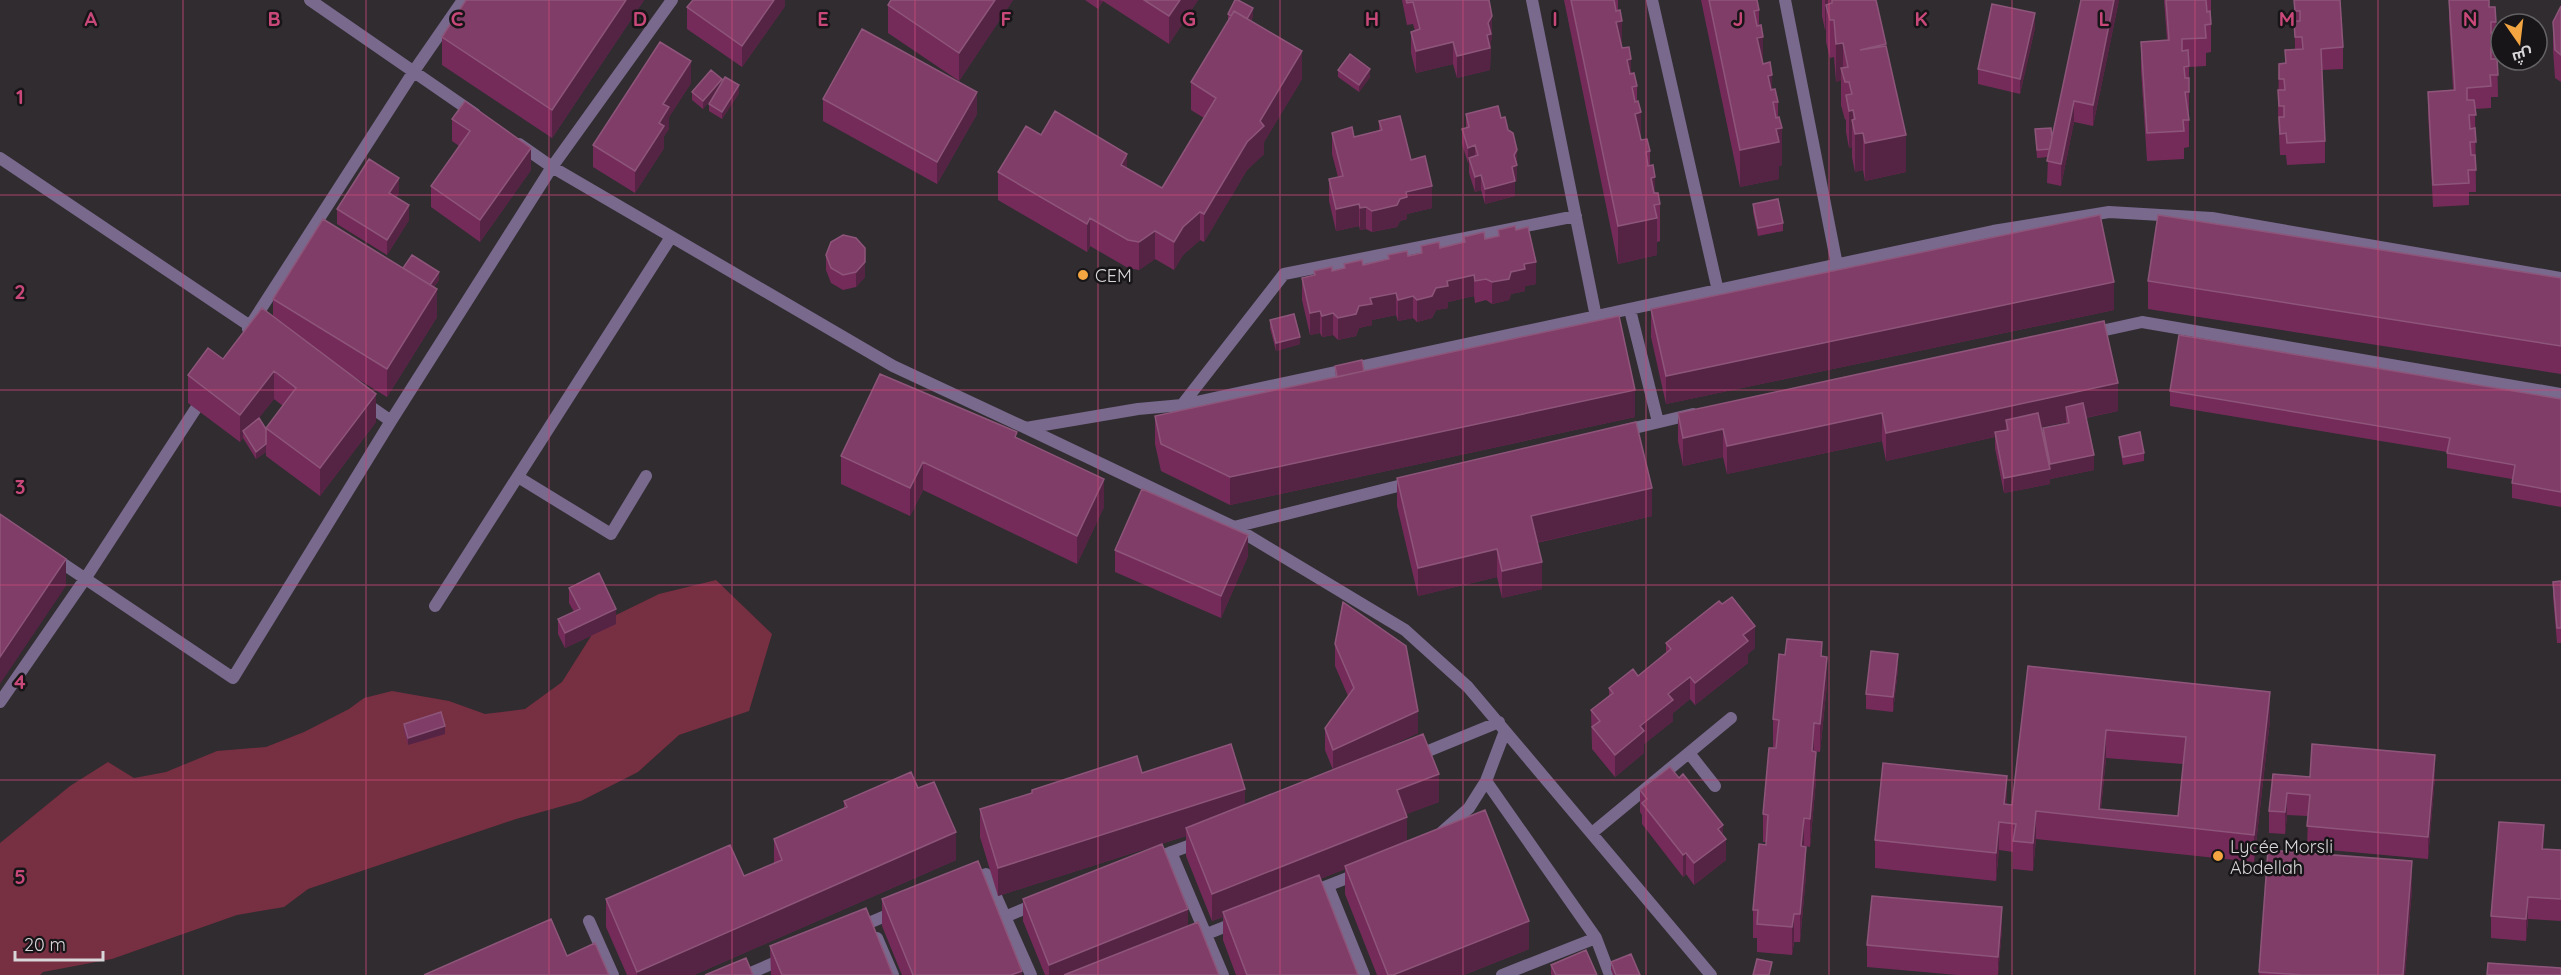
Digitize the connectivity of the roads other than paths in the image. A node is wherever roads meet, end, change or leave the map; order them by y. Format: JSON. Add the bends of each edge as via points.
{"nodes":[{"id":1,"x":310,"y":0,"type":"edge"},
{"id":2,"x":463,"y":0,"type":"edge"},
{"id":3,"x":672,"y":0,"type":"edge"},
{"id":4,"x":1533,"y":0,"type":"edge"},
{"id":5,"x":1652,"y":0,"type":"edge"},
{"id":6,"x":1785,"y":0,"type":"edge"},
{"id":7,"x":414,"y":71,"type":"junction"},
{"id":8,"x":487,"y":122,"type":"edge"},
{"id":9,"x":506,"y":135,"type":"edge"},
{"id":10,"x":0,"y":158,"type":"edge"},
{"id":11,"x":552,"y":167,"type":"junction"},
{"id":12,"x":1576,"y":216,"type":"junction"},
{"id":13,"x":671,"y":237,"type":"junction"},
{"id":14,"x":1838,"y":265,"type":"junction"},
{"id":15,"x":2561,"y":278,"type":"edge"},
{"id":16,"x":1718,"y":291,"type":"junction"},
{"id":17,"x":1630,"y":310,"type":"junction"},
{"id":18,"x":1596,"y":317,"type":"junction"},
{"id":19,"x":247,"y":331,"type":"junction"},
{"id":20,"x":2085,"y":334,"type":"edge"},
{"id":21,"x":268,"y":338,"type":"edge"},
{"id":22,"x":212,"y":384,"type":"edge"},
{"id":23,"x":2561,"y":394,"type":"edge"},
{"id":24,"x":353,"y":395,"type":"edge"},
{"id":25,"x":1182,"y":405,"type":"junction"},
{"id":26,"x":1704,"y":412,"type":"edge"},
{"id":27,"x":391,"y":421,"type":"junction"},
{"id":28,"x":1658,"y":422,"type":"junction"},
{"id":29,"x":1026,"y":428,"type":"junction"},
{"id":30,"x":1612,"y":433,"type":"edge"},
{"id":31,"x":646,"y":476,"type":"dead end"},
{"id":32,"x":518,"y":477,"type":"junction"},
{"id":33,"x":1417,"y":482,"type":"edge"},
{"id":34,"x":1234,"y":527,"type":"junction"},
{"id":35,"x":38,"y":547,"type":"edge"},
{"id":36,"x":85,"y":579,"type":"junction"},
{"id":37,"x":435,"y":606,"type":"dead end"},
{"id":38,"x":0,"y":702,"type":"edge"},
{"id":39,"x":1731,"y":718,"type":"dead end"},
{"id":40,"x":1502,"y":727,"type":"junction"},
{"id":41,"x":1689,"y":753,"type":"junction"},
{"id":42,"x":1399,"y":762,"type":"edge"},
{"id":43,"x":1486,"y":781,"type":"junction"},
{"id":44,"x":1715,"y":786,"type":"dead end"},
{"id":45,"x":1592,"y":833,"type":"junction"},
{"id":46,"x":1214,"y":836,"type":"edge"},
{"id":47,"x":1436,"y":838,"type":"edge"},
{"id":48,"x":1171,"y":852,"type":"junction"},
{"id":49,"x":1138,"y":865,"type":"edge"},
{"id":50,"x":1372,"y":868,"type":"edge"},
{"id":51,"x":1328,"y":886,"type":"junction"},
{"id":52,"x":955,"y":887,"type":"edge"},
{"id":53,"x":1051,"y":899,"type":"edge"},
{"id":54,"x":1295,"y":899,"type":"edge"},
{"id":55,"x":913,"y":905,"type":"edge"},
{"id":56,"x":1007,"y":916,"type":"junction"},
{"id":57,"x":1251,"y":916,"type":"edge"},
{"id":58,"x":589,"y":921,"type":"dead end"},
{"id":59,"x":871,"y":922,"type":"junction"},
{"id":60,"x":849,"y":931,"type":"edge"},
{"id":61,"x":1207,"y":933,"type":"junction"},
{"id":62,"x":1596,"y":938,"type":"junction"},
{"id":63,"x":1176,"y":946,"type":"edge"},
{"id":64,"x":796,"y":954,"type":"edge"},
{"id":65,"x":751,"y":974,"type":"edge"},
{"id":66,"x":613,"y":975,"type":"edge"},
{"id":67,"x":893,"y":975,"type":"edge"},
{"id":68,"x":1031,"y":975,"type":"edge"},
{"id":69,"x":1223,"y":975,"type":"edge"},
{"id":70,"x":1364,"y":975,"type":"edge"},
{"id":71,"x":1502,"y":975,"type":"edge"},
{"id":72,"x":1610,"y":975,"type":"edge"},
{"id":73,"x":1711,"y":975,"type":"edge"}],
"edges":[{"from":1,"to":7,"type":"street"},
{"from":2,"to":7,"type":"street"},
{"from":3,"to":11,"type":"street"},
{"from":4,"to":12,"type":"street"},
{"from":5,"to":16,"type":"street"},
{"from":6,"to":14,"type":"street"},
{"from":7,"to":8,"type":"street"},
{"from":7,"to":19,"type":"street"},
{"from":9,"to":11,"type":"street"},
{"from":10,"to":19,"type":"street"},
{"from":11,"to":13,"type":"street"},
{"from":11,"to":27,"type":"street"},
{"from":12,"to":18,"type":"street"},
{"from":12,"to":25,"type":"street","via":[[1284,274]]},
{"from":13,"to":29,"type":"street","via":[[893,366]]},
{"from":13,"to":32,"type":"street"},
{"from":14,"to":15,"type":"street","via":[[1993,231],[2109,212],[2212,218]]},
{"from":14,"to":16,"type":"street"},
{"from":16,"to":17,"type":"street"},
{"from":17,"to":18,"type":"street"},
{"from":17,"to":28,"type":"street"},
{"from":18,"to":25,"type":"street"},
{"from":19,"to":21,"type":"street"},
{"from":20,"to":23,"type":"street","via":[[2142,322]]},
{"from":22,"to":36,"type":"street"},
{"from":24,"to":27,"type":"street"},
{"from":25,"to":29,"type":"street"},
{"from":26,"to":28,"type":"street"},
{"from":27,"to":36,"type":"street","via":[[233,678]]},
{"from":28,"to":30,"type":"street"},
{"from":29,"to":34,"type":"street"},
{"from":31,"to":32,"type":"street","via":[[611,534]]},
{"from":32,"to":37,"type":"street"},
{"from":33,"to":34,"type":"street"},
{"from":34,"to":40,"type":"street","via":[[1405,630],[1468,687]]},
{"from":35,"to":36,"type":"street"},
{"from":36,"to":38,"type":"street"},
{"from":39,"to":41,"type":"street"},
{"from":40,"to":42,"type":"street"},
{"from":40,"to":43,"type":"street"},
{"from":40,"to":45,"type":"street"},
{"from":41,"to":44,"type":"street"},
{"from":41,"to":45,"type":"street"},
{"from":43,"to":47,"type":"street","via":[[1468,808]]},
{"from":43,"to":62,"type":"street"},
{"from":45,"to":73,"type":"street"},
{"from":46,"to":48,"type":"street"},
{"from":48,"to":49,"type":"street"},
{"from":48,"to":61,"type":"street"},
{"from":50,"to":51,"type":"street"},
{"from":51,"to":54,"type":"street"},
{"from":51,"to":70,"type":"street"},
{"from":52,"to":56,"type":"street","via":[[986,874]]},
{"from":53,"to":56,"type":"street"},
{"from":55,"to":59,"type":"street"},
{"from":56,"to":68,"type":"street"},
{"from":57,"to":61,"type":"street"},
{"from":58,"to":66,"type":"street"},
{"from":59,"to":60,"type":"street"},
{"from":59,"to":67,"type":"street"},
{"from":61,"to":63,"type":"street"},
{"from":61,"to":69,"type":"street"},
{"from":62,"to":71,"type":"street"},
{"from":62,"to":72,"type":"street"},
{"from":64,"to":65,"type":"street"}]}
